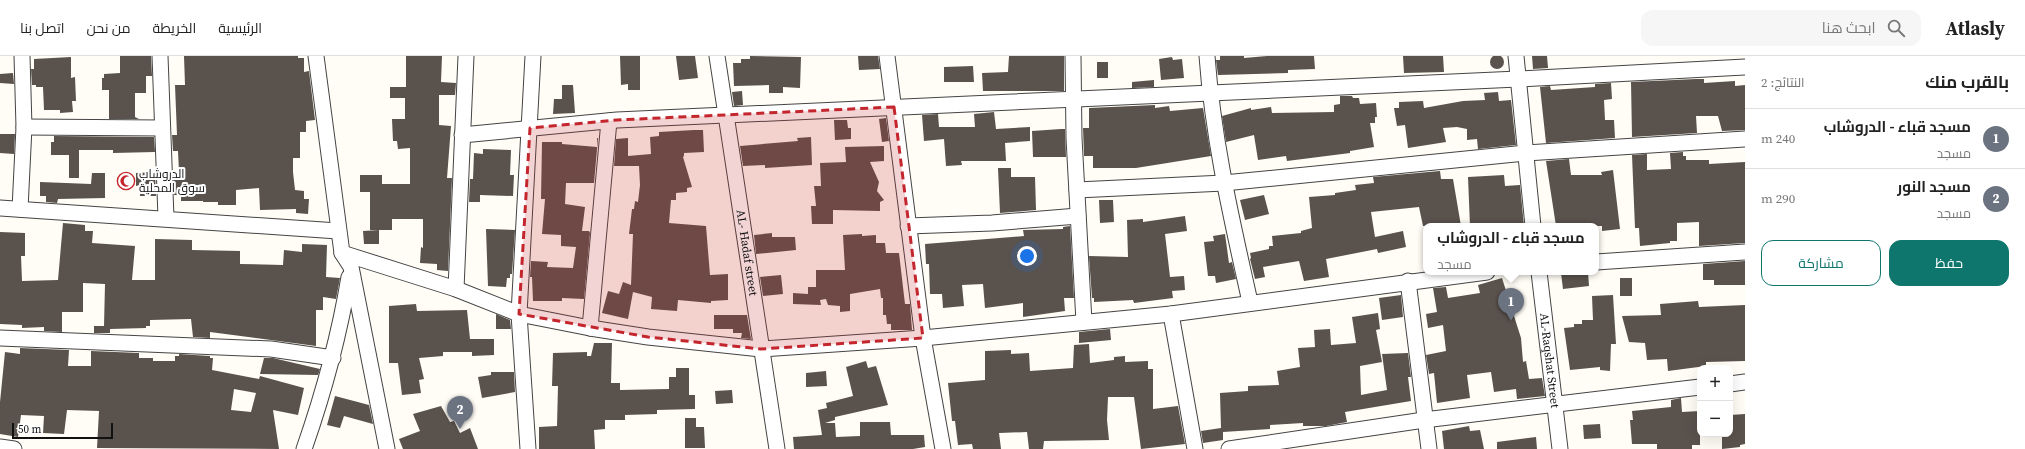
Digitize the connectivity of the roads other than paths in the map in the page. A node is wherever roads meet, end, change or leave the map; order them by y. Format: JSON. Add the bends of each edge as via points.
{"nodes":[{"id":1,"x":22,"y":56,"type":"edge"},
{"id":2,"x":160,"y":56,"type":"edge"},
{"id":3,"x":316,"y":56,"type":"edge"},
{"id":4,"x":466,"y":56,"type":"edge"},
{"id":5,"x":534,"y":56,"type":"edge"},
{"id":6,"x":717,"y":56,"type":"edge"},
{"id":7,"x":887,"y":56,"type":"edge"},
{"id":8,"x":1073,"y":56,"type":"edge"},
{"id":9,"x":1207,"y":56,"type":"edge"},
{"id":10,"x":1516,"y":56,"type":"edge"},
{"id":11,"x":1745,"y":67,"type":"edge"},
{"id":12,"x":1518,"y":79,"type":"junction"},
{"id":13,"x":1210,"y":93,"type":"junction"},
{"id":14,"x":1073,"y":100,"type":"junction"},
{"id":15,"x":894,"y":107,"type":"junction"},
{"id":16,"x":727,"y":115,"type":"junction"},
{"id":17,"x":609,"y":121,"type":"junction"},
{"id":18,"x":24,"y":127,"type":"junction"},
{"id":19,"x":162,"y":128,"type":"junction"},
{"id":20,"x":530,"y":128,"type":"junction"},
{"id":21,"x":462,"y":135,"type":"junction"},
{"id":22,"x":1745,"y":139,"type":"edge"},
{"id":23,"x":1526,"y":153,"type":"junction"},
{"id":24,"x":1224,"y":183,"type":"junction"},
{"id":25,"x":1078,"y":190,"type":"junction"},
{"id":26,"x":0,"y":208,"type":"edge"},
{"id":27,"x":20,"y":209,"type":"junction"},
{"id":28,"x":1078,"y":216,"type":"junction"},
{"id":29,"x":166,"y":218,"type":"junction"},
{"id":30,"x":1534,"y":223,"type":"edge"},
{"id":31,"x":908,"y":226,"type":"junction"},
{"id":32,"x":338,"y":231,"type":"junction"},
{"id":33,"x":342,"y":252,"type":"junction"},
{"id":34,"x":1745,"y":252,"type":"edge"},
{"id":35,"x":1599,"y":262,"type":"edge"},
{"id":36,"x":351,"y":267,"type":"junction"},
{"id":37,"x":1461,"y":275,"type":"edge"},
{"id":38,"x":1538,"y":275,"type":"edge"},
{"id":39,"x":1408,"y":281,"type":"junction"},
{"id":40,"x":456,"y":290,"type":"junction"},
{"id":41,"x":1250,"y":302,"type":"junction"},
{"id":42,"x":519,"y":314,"type":"junction"},
{"id":43,"x":1171,"y":314,"type":"junction"},
{"id":44,"x":1084,"y":322,"type":"junction"},
{"id":45,"x":590,"y":328,"type":"junction"},
{"id":46,"x":0,"y":338,"type":"edge"},
{"id":47,"x":923,"y":338,"type":"junction"},
{"id":48,"x":761,"y":349,"type":"junction"},
{"id":49,"x":333,"y":358,"type":"junction"},
{"id":50,"x":1745,"y":382,"type":"edge"},
{"id":51,"x":1733,"y":384,"type":"edge"},
{"id":52,"x":1697,"y":387,"type":"edge"},
{"id":53,"x":1556,"y":404,"type":"junction"},
{"id":54,"x":1424,"y":420,"type":"junction"},
{"id":55,"x":0,"y":447,"type":"edge"},
{"id":56,"x":14,"y":449,"type":"edge"},
{"id":57,"x":304,"y":449,"type":"edge"},
{"id":58,"x":386,"y":449,"type":"edge"},
{"id":59,"x":528,"y":449,"type":"edge"},
{"id":60,"x":778,"y":449,"type":"edge"},
{"id":61,"x":943,"y":449,"type":"edge"},
{"id":62,"x":1195,"y":449,"type":"edge"},
{"id":63,"x":1230,"y":449,"type":"edge"},
{"id":64,"x":1428,"y":449,"type":"edge"},
{"id":65,"x":1560,"y":449,"type":"edge"}],
"edges":[{"from":1,"to":18,"type":"street"},
{"from":2,"to":19,"type":"street"},
{"from":3,"to":32,"type":"street"},
{"from":4,"to":21,"type":"street"},
{"from":5,"to":20,"type":"street"},
{"from":6,"to":16,"type":"street","name":"AL- Hadaf street"},
{"from":7,"to":15,"type":"street"},
{"from":8,"to":14,"type":"street"},
{"from":9,"to":13,"type":"street"},
{"from":10,"to":12,"type":"street"},
{"from":11,"to":12,"type":"street"},
{"from":12,"to":13,"type":"street"},
{"from":12,"to":23,"type":"street"},
{"from":13,"to":14,"type":"street"},
{"from":13,"to":24,"type":"street"},
{"from":14,"to":15,"type":"street"},
{"from":14,"to":25,"type":"street"},
{"from":15,"to":16,"type":"street"},
{"from":15,"to":31,"type":"street"},
{"from":16,"to":17,"type":"street"},
{"from":16,"to":48,"type":"street","name":"AL- Hadaf street"},
{"from":17,"to":20,"type":"street"},
{"from":17,"to":45,"type":"street"},
{"from":18,"to":19,"type":"street"},
{"from":18,"to":27,"type":"street"},
{"from":19,"to":29,"type":"street"},
{"from":20,"to":21,"type":"street"},
{"from":20,"to":42,"type":"street"},
{"from":21,"to":40,"type":"street"},
{"from":22,"to":23,"type":"street"},
{"from":23,"to":24,"type":"street"},
{"from":23,"to":30,"type":"street"},
{"from":24,"to":25,"type":"street"},
{"from":24,"to":41,"type":"street"},
{"from":25,"to":28,"type":"street"},
{"from":26,"to":27,"type":"street"},
{"from":27,"to":29,"type":"street"},
{"from":28,"to":31,"type":"street"},
{"from":28,"to":44,"type":"street"},
{"from":29,"to":32,"type":"street"},
{"from":31,"to":47,"type":"street"},
{"from":32,"to":33,"type":"street"},
{"from":33,"to":36,"type":"street"},
{"from":33,"to":40,"type":"street"},
{"from":34,"to":35,"type":"street"},
{"from":36,"to":49,"type":"street"},
{"from":36,"to":58,"type":"street"},
{"from":37,"to":39,"type":"street"},
{"from":38,"to":53,"type":"street","name":"AL-Raqshat Street"},
{"from":39,"to":41,"type":"street"},
{"from":39,"to":54,"type":"street"},
{"from":40,"to":42,"type":"street"},
{"from":41,"to":43,"type":"street"},
{"from":42,"to":45,"type":"street"},
{"from":42,"to":59,"type":"street"},
{"from":43,"to":44,"type":"street"},
{"from":43,"to":62,"type":"street"},
{"from":44,"to":47,"type":"street"},
{"from":45,"to":48,"type":"street"},
{"from":46,"to":49,"type":"street","via":[[271,349]]},
{"from":47,"to":48,"type":"street"},
{"from":47,"to":61,"type":"street"},
{"from":48,"to":60,"type":"street","name":"AL- Hadaf street"},
{"from":49,"to":57,"type":"street","via":[[323,396]]},
{"from":50,"to":51,"type":"street"},
{"from":52,"to":53,"type":"street"},
{"from":53,"to":54,"type":"street"},
{"from":53,"to":65,"type":"street","name":"AL-Raqshat Street"},
{"from":54,"to":63,"type":"street"},
{"from":54,"to":64,"type":"street"},
{"from":55,"to":56,"type":"street"}]}
